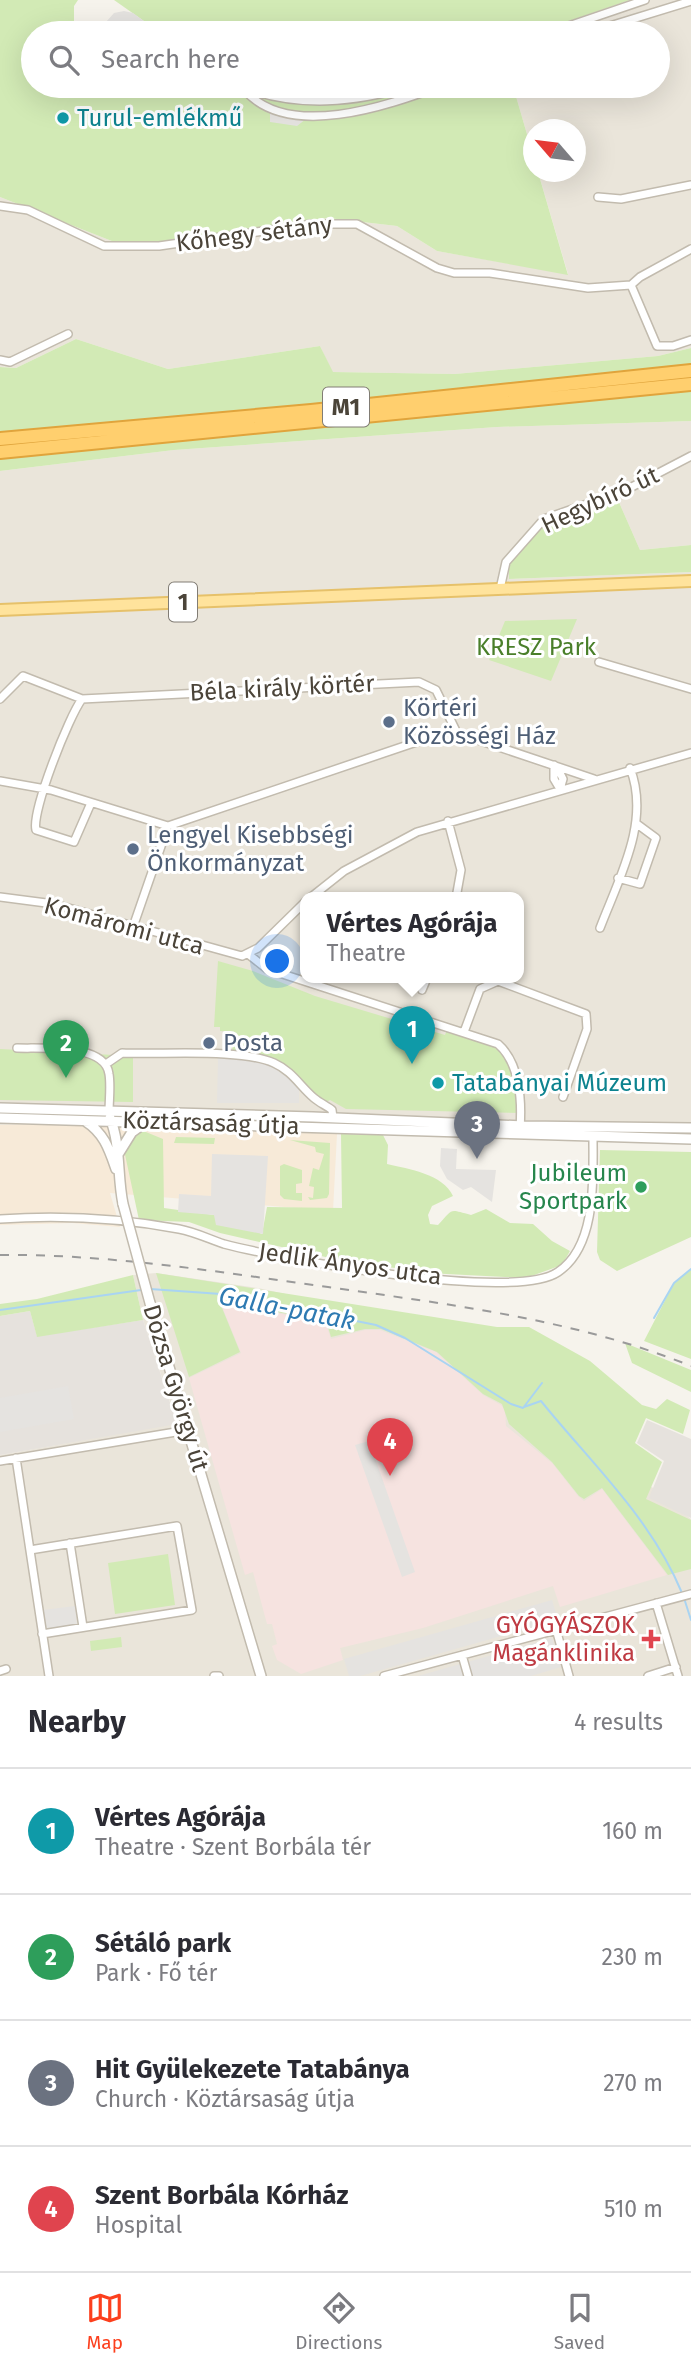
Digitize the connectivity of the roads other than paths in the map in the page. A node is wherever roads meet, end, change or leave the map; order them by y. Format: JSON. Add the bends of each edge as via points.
{"nodes":[{"id":1,"x":645,"y":0,"type":"edge"},
{"id":2,"x":691,"y":1,"type":"edge"},
{"id":3,"x":583,"y":21,"type":"edge"},
{"id":4,"x":626,"y":21,"type":"edge"},
{"id":5,"x":254,"y":98,"type":"edge"},
{"id":6,"x":281,"y":98,"type":"edge"},
{"id":7,"x":356,"y":98,"type":"edge"},
{"id":8,"x":408,"y":98,"type":"edge"},
{"id":9,"x":691,"y":185,"type":"edge"},
{"id":10,"x":598,"y":197,"type":"dead end"},
{"id":11,"x":0,"y":205,"type":"edge"},
{"id":12,"x":691,"y":249,"type":"edge"},
{"id":13,"x":631,"y":285,"type":"junction"},
{"id":14,"x":68,"y":334,"type":"dead end"},
{"id":15,"x":691,"y":340,"type":"edge"},
{"id":16,"x":0,"y":360,"type":"edge"},
{"id":17,"x":691,"y":371,"type":"edge"},
{"id":18,"x":691,"y":384,"type":"edge"},
{"id":19,"x":0,"y":439,"type":"edge"},
{"id":20,"x":0,"y":452,"type":"edge"},
{"id":21,"x":691,"y":456,"type":"edge"},
{"id":22,"x":691,"y":581,"type":"edge"},
{"id":23,"x":499,"y":589,"type":"junction"},
{"id":24,"x":0,"y":610,"type":"edge"},
{"id":25,"x":599,"y":662,"type":"dead end"},
{"id":26,"x":691,"y":689,"type":"edge"},
{"id":27,"x":0,"y":699,"type":"edge"},
{"id":28,"x":82,"y":699,"type":"junction"},
{"id":29,"x":454,"y":729,"type":"junction"},
{"id":30,"x":691,"y":753,"type":"edge"},
{"id":31,"x":554,"y":765,"type":"junction"},
{"id":32,"x":630,"y":768,"type":"junction"},
{"id":33,"x":594,"y":779,"type":"junction"},
{"id":34,"x":0,"y":781,"type":"edge"},
{"id":35,"x":560,"y":789,"type":"junction"},
{"id":36,"x":45,"y":790,"type":"junction"},
{"id":37,"x":91,"y":803,"type":"junction"},
{"id":38,"x":448,"y":821,"type":"junction"},
{"id":39,"x":636,"y":824,"type":"junction"},
{"id":40,"x":168,"y":826,"type":"junction"},
{"id":41,"x":618,"y":878,"type":"junction"},
{"id":42,"x":318,"y":892,"type":"edge"},
{"id":43,"x":458,"y":892,"type":"edge"},
{"id":44,"x":0,"y":897,"type":"edge"},
{"id":45,"x":300,"y":907,"type":"edge"},
{"id":46,"x":133,"y":927,"type":"junction"},
{"id":47,"x":600,"y":928,"type":"dead end"},
{"id":48,"x":248,"y":954,"type":"junction"},
{"id":49,"x":300,"y":980,"type":"edge"},
{"id":50,"x":311,"y":983,"type":"edge"},
{"id":51,"x":425,"y":983,"type":"edge"},
{"id":52,"x":494,"y":983,"type":"edge"},
{"id":53,"x":503,"y":983,"type":"edge"},
{"id":54,"x":422,"y":990,"type":"dead end"},
{"id":55,"x":464,"y":1032,"type":"junction"},
{"id":56,"x":17,"y":1048,"type":"dead end"},
{"id":57,"x":106,"y":1064,"type":"junction"},
{"id":58,"x":563,"y":1097,"type":"dead end"},
{"id":59,"x":315,"y":1099,"type":"junction"},
{"id":60,"x":0,"y":1108,"type":"edge"},
{"id":61,"x":313,"y":1116,"type":"junction"},
{"id":62,"x":110,"y":1117,"type":"junction"},
{"id":63,"x":0,"y":1118,"type":"edge"},
{"id":64,"x":333,"y":1118,"type":"junction"},
{"id":65,"x":83,"y":1120,"type":"junction"},
{"id":66,"x":146,"y":1122,"type":"junction"},
{"id":67,"x":593,"y":1128,"type":"junction"},
{"id":68,"x":691,"y":1128,"type":"edge"},
{"id":69,"x":520,"y":1131,"type":"junction"},
{"id":70,"x":593,"y":1138,"type":"junction"},
{"id":71,"x":691,"y":1139,"type":"edge"},
{"id":72,"x":107,"y":1143,"type":"junction"},
{"id":73,"x":118,"y":1154,"type":"junction"},
{"id":74,"x":117,"y":1171,"type":"junction"},
{"id":75,"x":0,"y":1219,"type":"edge"},
{"id":76,"x":188,"y":1430,"type":"junction"},
{"id":77,"x":16,"y":1458,"type":"junction"},
{"id":78,"x":0,"y":1461,"type":"edge"},
{"id":79,"x":70,"y":1543,"type":"junction"},
{"id":80,"x":30,"y":1550,"type":"junction"},
{"id":81,"x":685,"y":1596,"type":"edge"},
{"id":82,"x":656,"y":1603,"type":"junction"},
{"id":83,"x":83,"y":1627,"type":"junction"},
{"id":84,"x":556,"y":1629,"type":"junction"},
{"id":85,"x":43,"y":1634,"type":"junction"},
{"id":86,"x":462,"y":1654,"type":"junction"},
{"id":87,"x":676,"y":1667,"type":"junction"},
{"id":88,"x":49,"y":1676,"type":"edge"},
{"id":89,"x":261,"y":1676,"type":"edge"},
{"id":90,"x":384,"y":1676,"type":"edge"},
{"id":91,"x":468,"y":1676,"type":"edge"},
{"id":92,"x":569,"y":1676,"type":"edge"},
{"id":93,"x":649,"y":1676,"type":"edge"},
{"id":94,"x":678,"y":1676,"type":"edge"}],
"edges":[{"from":1,"to":3,"type":"street"},
{"from":2,"to":4,"type":"street"},
{"from":5,"to":8,"type":"street","via":[[279,111],[348,114]]},
{"from":6,"to":7,"type":"street","via":[[326,102]]},
{"from":9,"to":10,"type":"street","via":[[621,199]]},
{"from":11,"to":13,"type":"street","name":"Kőhegy sétány","via":[[28,210],[104,246],[159,246],[312,224],[356,224],[437,268],[454,272],[510,276],[565,287]]},
{"from":12,"to":13,"type":"street"},
{"from":13,"to":15,"type":"street","via":[[657,346]]},
{"from":14,"to":16,"type":"street","via":[[10,362]]},
{"from":17,"to":19,"type":"highway","number":"M1"},
{"from":18,"to":20,"type":"highway","number":"M1"},
{"from":21,"to":23,"type":"street","name":"Hegybíró út","via":[[613,496],[544,519],[506,562]]},
{"from":22,"to":23,"type":"main road","number":"1"},
{"from":23,"to":24,"type":"main road","number":"1"},
{"from":25,"to":26,"type":"street"},
{"from":27,"to":28,"type":"street","name":"Béla király körtér","via":[[23,676]]},
{"from":28,"to":29,"type":"street","name":"Béla király körtér","via":[[419,682],[436,690]]},
{"from":28,"to":36,"type":"street","via":[[72,713]]},
{"from":29,"to":31,"type":"street"},
{"from":29,"to":40,"type":"street"},
{"from":30,"to":32,"type":"street"},
{"from":31,"to":33,"type":"street"},
{"from":31,"to":35,"type":"street","via":[[563,779]]},
{"from":32,"to":33,"type":"street"},
{"from":32,"to":39,"type":"street","via":[[639,800]]},
{"from":33,"to":35,"type":"street"},
{"from":34,"to":36,"type":"street"},
{"from":35,"to":38,"type":"street"},
{"from":36,"to":37,"type":"street"},
{"from":36,"to":37,"type":"street","via":[[36,830],[69,842],[77,839]]},
{"from":37,"to":40,"type":"street"},
{"from":38,"to":42,"type":"street","via":[[372,854]]},
{"from":38,"to":43,"type":"street","via":[[461,870]]},
{"from":39,"to":41,"type":"street"},
{"from":39,"to":41,"type":"street","via":[[656,838],[640,884]]},
{"from":40,"to":46,"type":"street"},
{"from":41,"to":47,"type":"street"},
{"from":44,"to":46,"type":"street","name":"Komáromi utca","via":[[54,904]]},
{"from":45,"to":48,"type":"street"},
{"from":46,"to":48,"type":"street","name":"Komáromi utca","via":[[230,955]]},
{"from":48,"to":49,"type":"street","via":[[267,969]]},
{"from":50,"to":55,"type":"street"},
{"from":51,"to":54,"type":"street"},
{"from":52,"to":55,"type":"street","via":[[480,989]]},
{"from":53,"to":58,"type":"street","via":[[586,1014],[587,1029]]},
{"from":55,"to":69,"type":"street","via":[[498,1044],[511,1057],[521,1108]]},
{"from":56,"to":57,"type":"street","via":[[86,1052]]},
{"from":57,"to":59,"type":"street","via":[[122,1053],[250,1057],[287,1071]]},
{"from":57,"to":62,"type":"street"},
{"from":59,"to":61,"type":"street"},
{"from":59,"to":64,"type":"street","via":[[332,1110]]},
{"from":60,"to":62,"type":"street"},
{"from":61,"to":62,"type":"street","name":"Köztársaság útja"},
{"from":61,"to":64,"type":"street","name":"Köztársaság útja"},
{"from":62,"to":65,"type":"street"},
{"from":62,"to":66,"type":"street","name":"Köztársaság útja"},
{"from":62,"to":72,"type":"street"},
{"from":62,"to":73,"type":"street","name":"Dózsa György út"},
{"from":63,"to":65,"type":"street"},
{"from":64,"to":69,"type":"street","name":"Köztársaság útja"},
{"from":65,"to":72,"type":"street"},
{"from":66,"to":69,"type":"street","name":"Köztársaság útja"},
{"from":66,"to":73,"type":"street","via":[[132,1132]]},
{"from":67,"to":68,"type":"street","name":"Köztársaság útja"},
{"from":67,"to":69,"type":"street","name":"Köztársaság útja"},
{"from":67,"to":70,"type":"street"},
{"from":69,"to":70,"type":"street","name":"Köztársaság útja"},
{"from":70,"to":71,"type":"street","name":"Köztársaság útja"},
{"from":70,"to":75,"type":"street","name":"Jedlik Ányos utca","via":[[584,1236],[570,1262],[536,1280],[451,1279],[344,1266],[223,1243],[180,1229],[75,1216]]},
{"from":72,"to":74,"type":"street"},
{"from":73,"to":74,"type":"street","name":"Dózsa György út"},
{"from":74,"to":76,"type":"street","name":"Dózsa György út","bridge":true},
{"from":76,"to":77,"type":"street"},
{"from":76,"to":89,"type":"street","name":"Dózsa György út"},
{"from":77,"to":78,"type":"street"},
{"from":77,"to":80,"type":"street"},
{"from":79,"to":80,"type":"street"},
{"from":79,"to":83,"type":"street"},
{"from":79,"to":83,"type":"street","via":[[177,1526],[192,1610]]},
{"from":80,"to":85,"type":"street"},
{"from":81,"to":82,"type":"street"},
{"from":82,"to":84,"type":"street"},
{"from":82,"to":87,"type":"street"},
{"from":83,"to":85,"type":"street"},
{"from":84,"to":86,"type":"street"},
{"from":84,"to":92,"type":"street"},
{"from":85,"to":88,"type":"street"},
{"from":86,"to":90,"type":"street"},
{"from":86,"to":91,"type":"street"},
{"from":87,"to":93,"type":"street"},
{"from":87,"to":94,"type":"street"}]}
